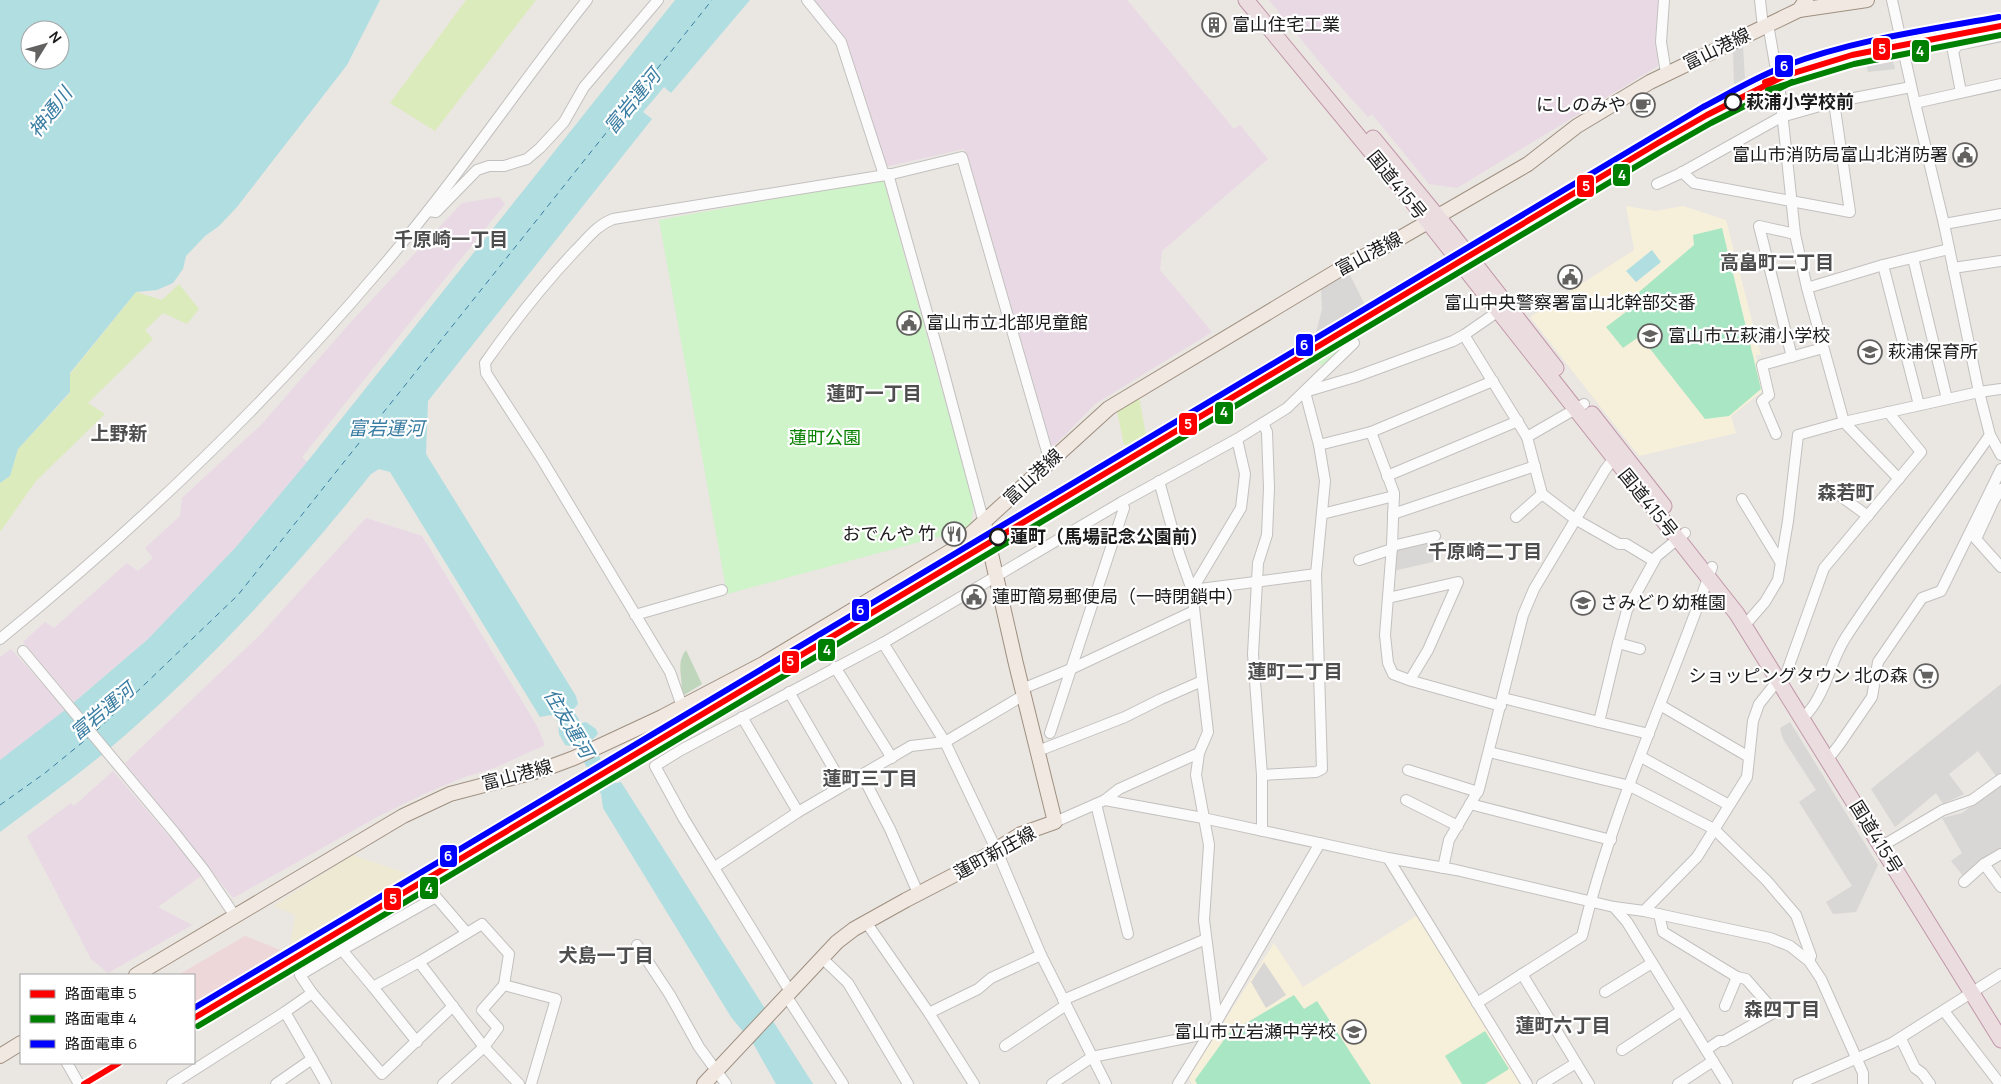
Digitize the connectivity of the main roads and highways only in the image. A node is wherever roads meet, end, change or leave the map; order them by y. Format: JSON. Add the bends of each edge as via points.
{"nodes":[{"id":1,"x":1246,"y":0,"type":"edge"},
{"id":2,"x":1258,"y":0,"type":"edge"},
{"id":3,"x":1867,"y":0,"type":"edge"},
{"id":4,"x":1802,"y":5,"type":"edge"},
{"id":5,"x":1432,"y":219,"type":"junction"},
{"id":6,"x":984,"y":523,"type":"junction"},
{"id":7,"x":138,"y":974,"type":"edge"},
{"id":8,"x":1976,"y":990,"type":"junction"},
{"id":9,"x":2001,"y":1021,"type":"edge"},
{"id":10,"x":2001,"y":1040,"type":"edge"},
{"id":11,"x":20,"y":1044,"type":"edge"},
{"id":12,"x":0,"y":1056,"type":"edge"},
{"id":13,"x":704,"y":1084,"type":"edge"}],
"edges":[{"from":1,"to":5,"type":"highway","name":"国道415号"},
{"from":2,"to":5,"type":"highway","name":"国道415号"},
{"from":3,"to":4,"type":"main road","name":"富山港線"},
{"from":4,"to":5,"type":"main road","name":"富山港線","via":[[1666,73],[1578,126],[1528,164]]},
{"from":5,"to":6,"type":"main road","name":"富山港線","via":[[1352,262],[1108,408]]},
{"from":5,"to":8,"type":"highway","name":"国道415号","via":[[1748,622]]},
{"from":6,"to":7,"type":"main road","name":"富山港線","via":[[942,559],[762,664],[574,758],[542,770],[468,788],[425,804]]},
{"from":6,"to":13,"type":"main road","name":"蓮町新庄線","via":[[1055,822],[1021,834],[997,851],[866,922],[837,942]]},
{"from":8,"to":9,"type":"highway","name":"国道415号"},
{"from":8,"to":10,"type":"highway","name":"国道415号"},
{"from":11,"to":12,"type":"main road"}]}
